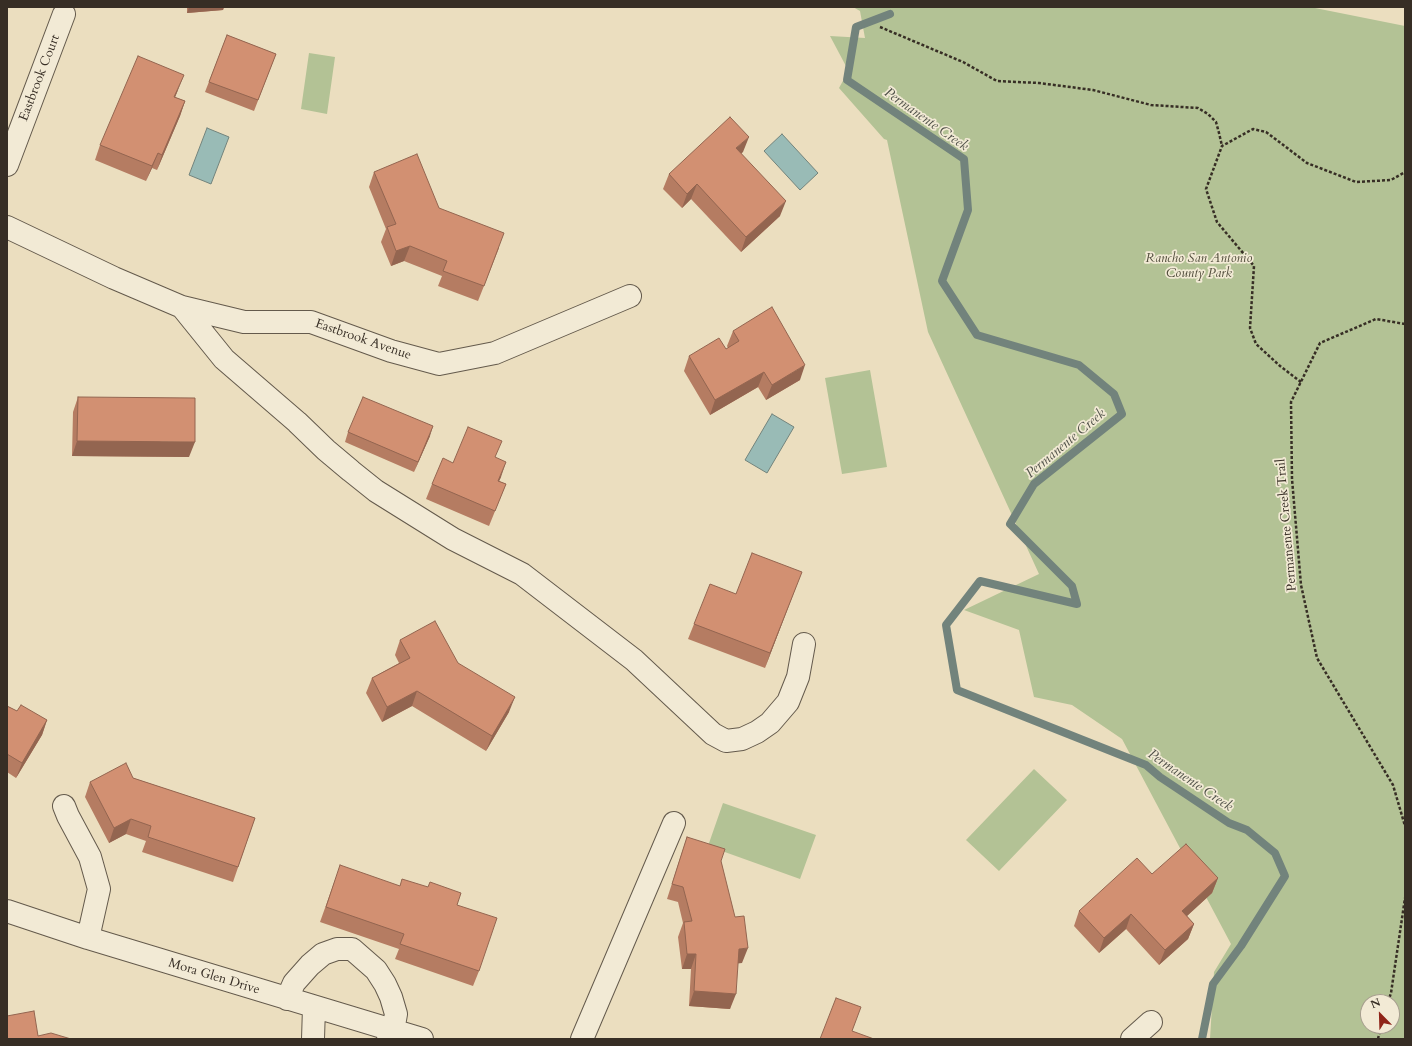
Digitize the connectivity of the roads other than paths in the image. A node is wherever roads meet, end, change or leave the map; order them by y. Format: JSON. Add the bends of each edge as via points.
{"nodes":[{"id":1,"x":64,"y":14,"type":"dead end"},
{"id":2,"x":7,"y":165,"type":"edge"},
{"id":3,"x":7,"y":227,"type":"edge"},
{"id":4,"x":630,"y":296,"type":"dead end"},
{"id":5,"x":182,"y":307,"type":"junction"},
{"id":6,"x":804,"y":644,"type":"dead end"},
{"id":7,"x":64,"y":806,"type":"dead end"},
{"id":8,"x":674,"y":823,"type":"dead end"},
{"id":9,"x":7,"y":911,"type":"edge"},
{"id":10,"x":88,"y":938,"type":"junction"},
{"id":11,"x":286,"y":999,"type":"junction"},
{"id":12,"x":314,"y":1007,"type":"junction"},
{"id":13,"x":1151,"y":1022,"type":"dead end"},
{"id":14,"x":391,"y":1035,"type":"edge"},
{"id":15,"x":313,"y":1039,"type":"edge"},
{"id":16,"x":422,"y":1039,"type":"edge"},
{"id":17,"x":582,"y":1039,"type":"edge"},
{"id":18,"x":1132,"y":1039,"type":"edge"}],
"edges":[{"from":1,"to":2,"type":"street","name":"Eastbrook Court"},
{"from":3,"to":5,"type":"street","name":"Eastbrook Avenue"},
{"from":4,"to":5,"type":"street","name":"Eastbrook Avenue","via":[[495,353],[439,364],[391,352],[311,322],[244,322]]},
{"from":5,"to":6,"type":"street","via":[[224,359],[351,471],[376,491],[453,539],[522,574],[634,660],[713,734],[726,741],[742,739],[770,723],[788,702],[798,677]]},
{"from":7,"to":10,"type":"street","via":[[90,857],[99,889]]},
{"from":8,"to":17,"type":"street"},
{"from":9,"to":10,"type":"street","name":"Mora Glen Drive"},
{"from":10,"to":11,"type":"street","name":"Mora Glen Drive"},
{"from":11,"to":12,"type":"street","name":"Mora Glen Drive"},
{"from":11,"to":14,"type":"street","via":[[294,983],[323,954],[338,949],[352,949],[376,970],[385,984],[396,1014]]},
{"from":12,"to":14,"type":"street","name":"Mora Glen Drive"},
{"from":12,"to":15,"type":"street"},
{"from":13,"to":18,"type":"street"},
{"from":14,"to":16,"type":"street","name":"Mora Glen Drive"}]}
